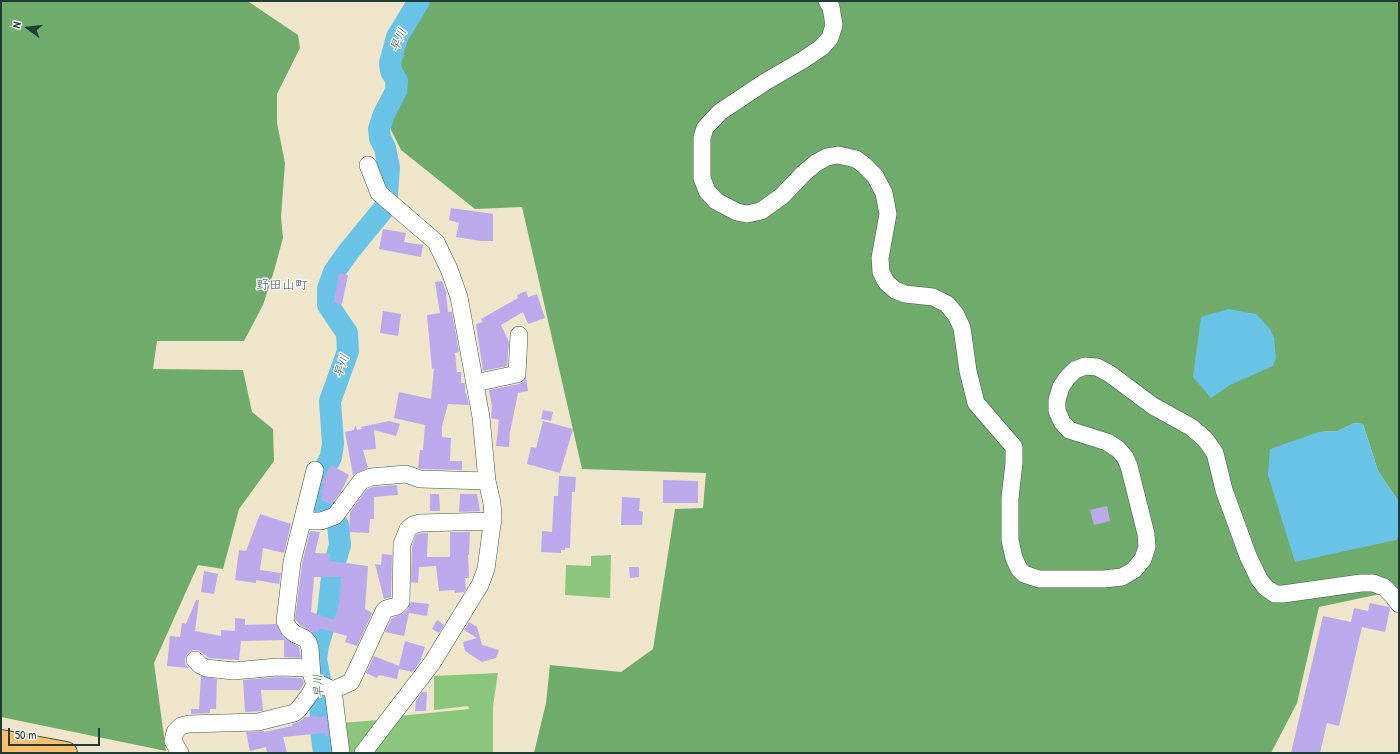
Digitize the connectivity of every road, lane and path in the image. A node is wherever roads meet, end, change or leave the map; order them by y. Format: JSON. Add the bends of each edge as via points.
{"nodes":[{"id":1,"x":827,"y":1,"type":"edge"},
{"id":2,"x":368,"y":165,"type":"dead end"},
{"id":3,"x":519,"y":335,"type":"dead end"},
{"id":4,"x":475,"y":383,"type":"junction"},
{"id":5,"x":315,"y":470,"type":"dead end"},
{"id":6,"x":487,"y":481,"type":"junction"},
{"id":7,"x":303,"y":521,"type":"junction"},
{"id":8,"x":493,"y":522,"type":"junction"},
{"id":9,"x":1399,"y":604,"type":"edge"},
{"id":10,"x":195,"y":660,"type":"dead end"},
{"id":11,"x":320,"y":682,"type":"junction"},
{"id":12,"x":1,"y":741,"type":"edge"},
{"id":13,"x":66,"y":753,"type":"edge"},
{"id":14,"x":180,"y":753,"type":"edge"},
{"id":15,"x":341,"y":753,"type":"edge"},
{"id":16,"x":363,"y":753,"type":"edge"}],
"edges":[{"from":1,"to":9,"type":"street","via":[[831,7],[834,25],[830,38],[803,60],[720,112],[705,128],[702,138],[702,178],[707,192],[716,201],[737,212],[747,214],[761,211],[782,196],[816,163],[828,157],[838,155],[856,159],[875,176],[884,193],[888,214],[880,258],[881,272],[886,282],[905,294],[933,297],[948,304],[962,328],[976,403],[1014,447],[1010,540],[1019,569],[1024,574],[1038,579],[1122,577],[1134,570],[1147,547],[1146,534],[1125,457],[1107,442],[1069,430],[1057,411],[1057,400],[1067,378],[1075,370],[1085,366],[1097,367],[1153,406],[1191,427],[1205,439],[1215,453],[1224,490],[1248,556],[1265,587],[1275,594],[1283,594],[1373,583],[1384,587]]},
{"from":2,"to":4,"type":"street","via":[[385,198],[436,242],[459,297]]},
{"from":3,"to":4,"type":"street","via":[[517,374]]},
{"from":4,"to":6,"type":"street"},
{"from":5,"to":7,"type":"street"},
{"from":6,"to":7,"type":"street","via":[[420,479],[406,474],[371,477],[361,481],[332,518]]},
{"from":6,"to":8,"type":"street"},
{"from":7,"to":11,"type":"street","via":[[292,562],[286,622],[289,629],[308,642]]},
{"from":8,"to":11,"type":"street","via":[[412,525],[402,544],[401,602],[384,611],[351,682]]},
{"from":8,"to":16,"type":"street","via":[[486,569],[480,585],[432,663]]},
{"from":10,"to":11,"type":"street","via":[[206,668],[234,671],[277,667]]},
{"from":11,"to":14,"type":"street","via":[[294,713],[258,722],[181,726],[175,732],[173,741]]},
{"from":11,"to":15,"type":"street"},
{"from":12,"to":13,"type":"highway"}]}
